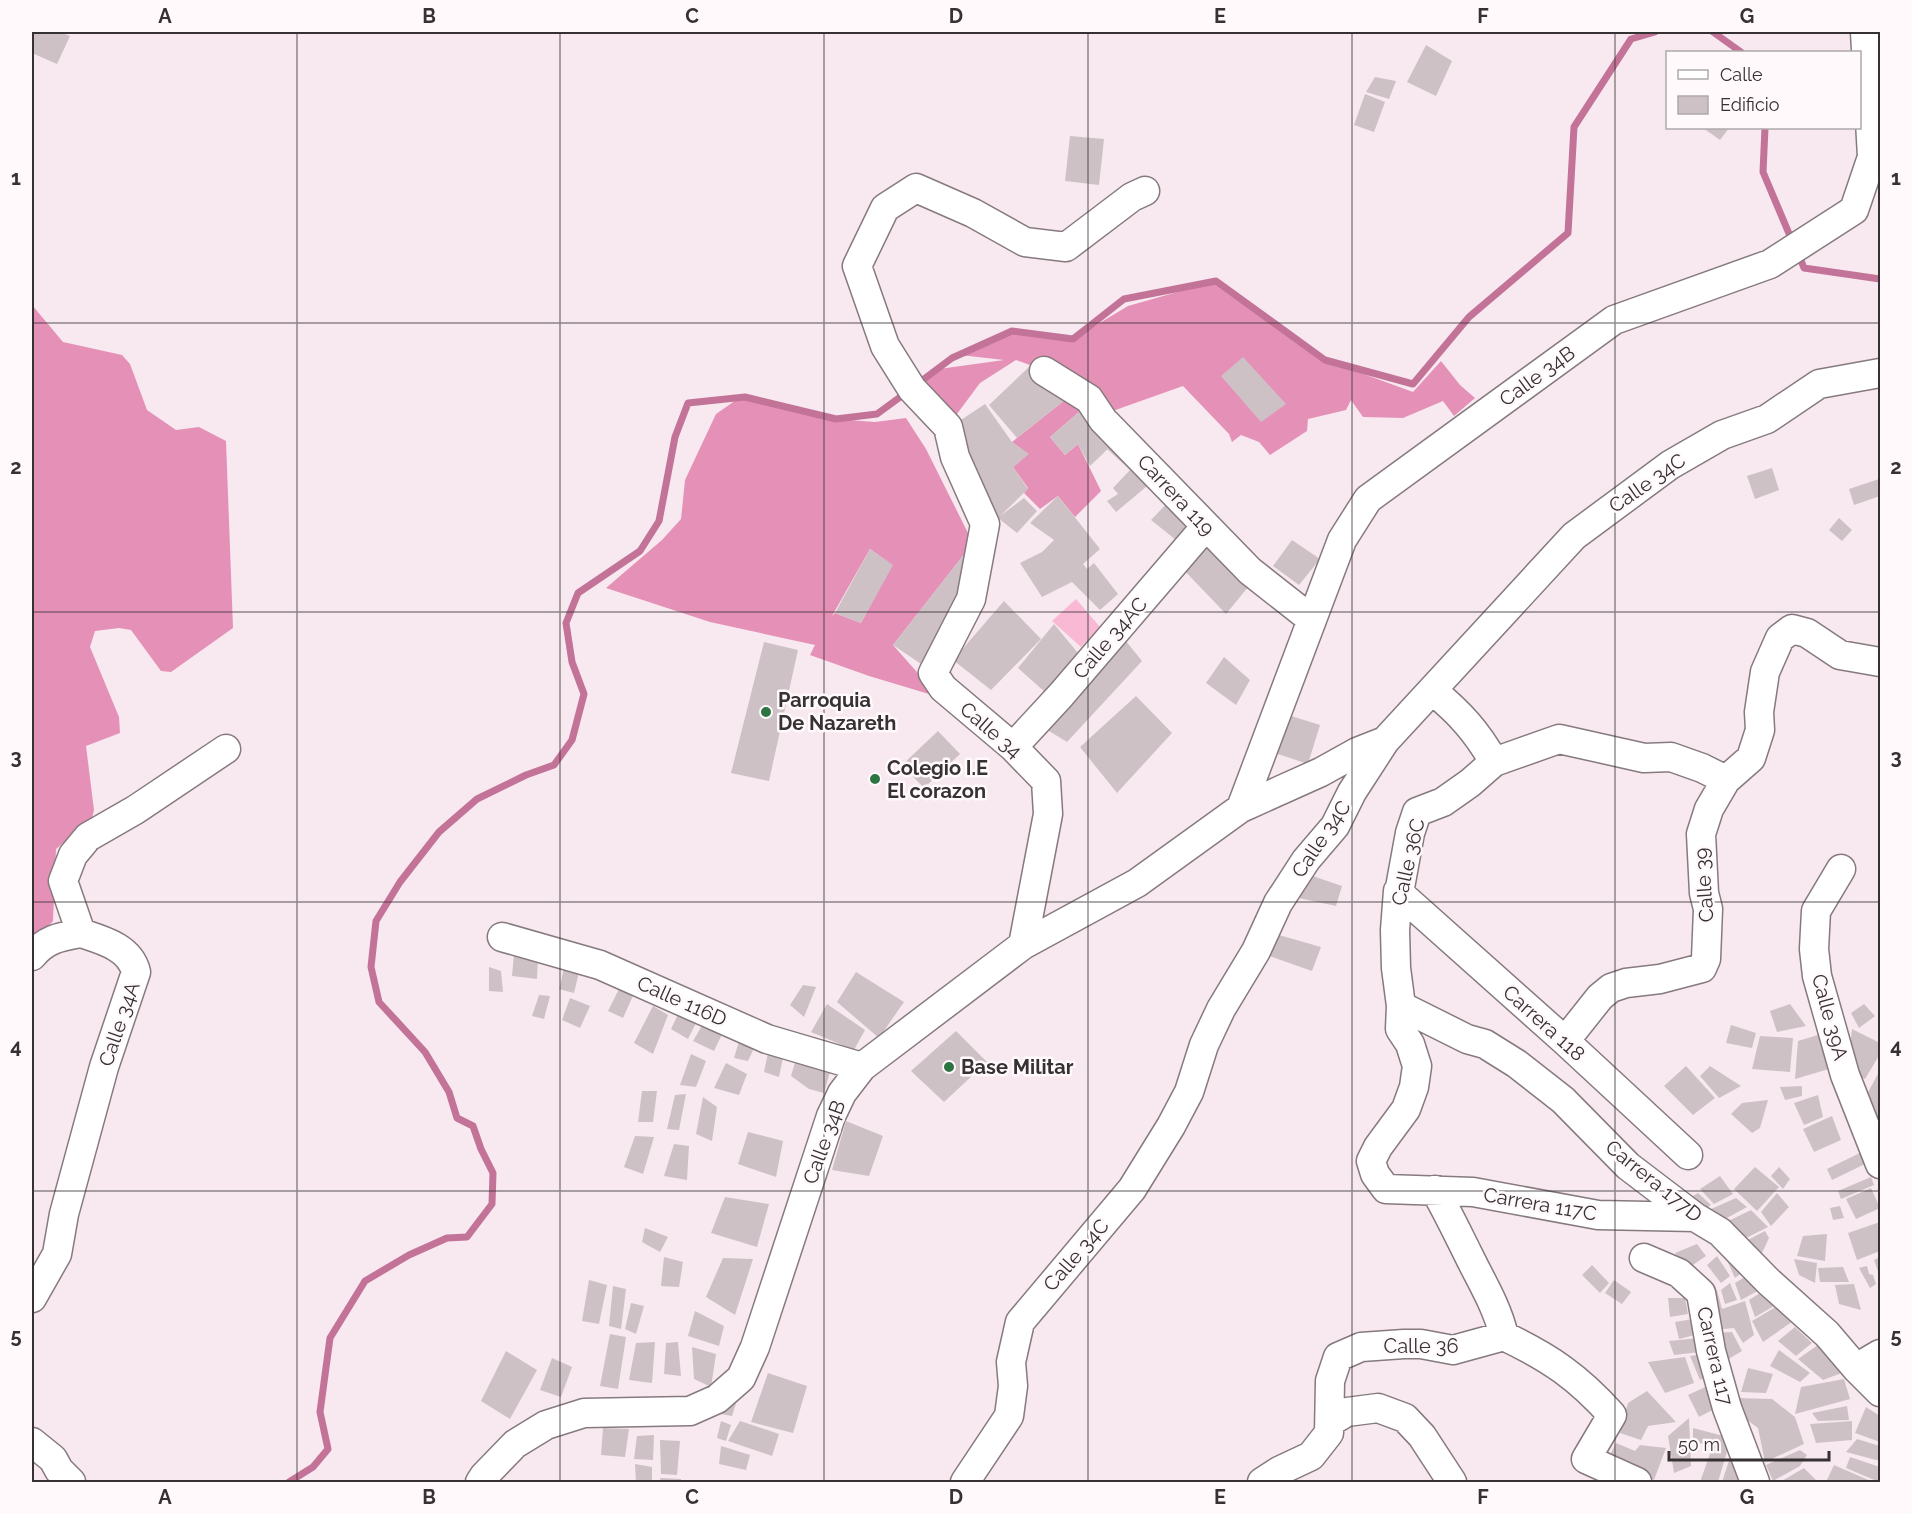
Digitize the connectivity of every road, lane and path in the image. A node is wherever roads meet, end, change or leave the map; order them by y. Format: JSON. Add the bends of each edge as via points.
{"nodes":[{"id":1,"x":1865,"y":32,"type":"edge"},
{"id":2,"x":1145,"y":191,"type":"dead end"},
{"id":3,"x":1044,"y":371,"type":"dead end"},
{"id":4,"x":1881,"y":373,"type":"edge"},
{"id":5,"x":1206,"y":526,"type":"junction"},
{"id":6,"x":1311,"y":619,"type":"junction"},
{"id":7,"x":1881,"y":662,"type":"edge"},
{"id":8,"x":1433,"y":691,"type":"junction"},
{"id":9,"x":1385,"y":741,"type":"junction"},
{"id":10,"x":1012,"y":747,"type":"junction"},
{"id":11,"x":226,"y":749,"type":"dead end"},
{"id":12,"x":1494,"y":762,"type":"junction"},
{"id":13,"x":1726,"y":780,"type":"junction"},
{"id":14,"x":1241,"y":808,"type":"junction"},
{"id":15,"x":1841,"y":869,"type":"dead end"},
{"id":16,"x":1399,"y":893,"type":"junction"},
{"id":17,"x":81,"y":933,"type":"junction"},
{"id":18,"x":502,"y":937,"type":"dead end"},
{"id":19,"x":1023,"y":945,"type":"junction"},
{"id":20,"x":32,"y":956,"type":"edge"},
{"id":21,"x":1401,"y":1006,"type":"junction"},
{"id":22,"x":1565,"y":1041,"type":"junction"},
{"id":23,"x":862,"y":1066,"type":"junction"},
{"id":24,"x":1688,"y":1155,"type":"dead end"},
{"id":25,"x":1881,"y":1164,"type":"edge"},
{"id":26,"x":1386,"y":1189,"type":"joint"},
{"id":27,"x":1434,"y":1190,"type":"junction"},
{"id":28,"x":1695,"y":1217,"type":"junction"},
{"id":29,"x":1644,"y":1258,"type":"dead end"},
{"id":30,"x":32,"y":1298,"type":"edge"},
{"id":31,"x":1504,"y":1336,"type":"junction"},
{"id":32,"x":1881,"y":1354,"type":"edge"},
{"id":33,"x":1856,"y":1368,"type":"junction"},
{"id":34,"x":1881,"y":1392,"type":"edge"},
{"id":35,"x":1330,"y":1422,"type":"junction"},
{"id":36,"x":32,"y":1442,"type":"edge"},
{"id":37,"x":62,"y":1478,"type":"edge"},
{"id":38,"x":480,"y":1482,"type":"edge"},
{"id":39,"x":965,"y":1482,"type":"edge"},
{"id":40,"x":1262,"y":1482,"type":"edge"},
{"id":41,"x":1452,"y":1482,"type":"edge"},
{"id":42,"x":1637,"y":1482,"type":"edge"},
{"id":43,"x":1755,"y":1482,"type":"edge"}],
"edges":[{"from":1,"to":6,"type":"street","name":"Calle 34B","via":[[1872,157],[1854,210],[1770,264],[1614,320],[1368,499],[1342,540]]},
{"from":2,"to":10,"type":"street","name":"Calle 34","via":[[1066,247],[1025,242],[916,188],[885,208],[857,267],[885,346],[912,389],[948,427],[955,457],[985,524],[971,598],[933,673],[943,688]]},
{"from":3,"to":5,"type":"street","name":"Carrera 119","via":[[1089,399],[1104,420]]},
{"from":4,"to":8,"type":"street","name":"Calle 34C","via":[[1819,384],[1767,419],[1722,435],[1670,465],[1574,536]]},
{"from":5,"to":6,"type":"street","name":"Carrera 119","via":[[1250,571]]},
{"from":5,"to":10,"type":"street","name":"Calle 34AC"},
{"from":6,"to":14,"type":"street","name":"Calle 34B"},
{"from":7,"to":13,"type":"street","name":"Calle 39","via":[[1840,655],[1807,633],[1792,629],[1780,638],[1765,672],[1760,730],[1751,758]]},
{"from":8,"to":9,"type":"street","name":"Calle 34C"},
{"from":8,"to":12,"type":"street","via":[[1458,711]]},
{"from":9,"to":14,"type":"street","name":"Calle 34B"},
{"from":9,"to":39,"type":"street","name":"Calle 34C","via":[[1335,826],[1306,860],[1278,903],[1204,1045],[1189,1092],[1132,1189],[1020,1322],[1011,1362],[1009,1416]]},
{"from":10,"to":19,"type":"street","name":"Calle 34","via":[[1046,781],[1048,814]]},
{"from":11,"to":17,"type":"street","via":[[88,837],[73,855],[63,881]]},
{"from":12,"to":13,"type":"street","name":"Calle 36C","via":[[1559,739],[1644,758],[1671,757]]},
{"from":12,"to":16,"type":"street","name":"Calle 36C","via":[[1443,802],[1417,812]]},
{"from":13,"to":22,"type":"street","name":"Calle 39","via":[[1709,809],[1701,834],[1708,909],[1706,959],[1702,968],[1611,988]]},
{"from":14,"to":19,"type":"street","name":"Calle 34B","via":[[1137,883]]},
{"from":15,"to":25,"type":"street","name":"Calle 39A","via":[[1816,911],[1817,976],[1845,1075]]},
{"from":16,"to":21,"type":"street","name":"Calle 36C","via":[[1395,930]]},
{"from":16,"to":22,"type":"street","name":"Carrera 118"},
{"from":17,"to":20,"type":"street","via":[[41,945]]},
{"from":17,"to":30,"type":"street","name":"Calle 34A","via":[[115,945],[134,962],[136,972],[104,1067],[57,1254]]},
{"from":18,"to":23,"type":"street","name":"Calle 116D","via":[[600,965],[767,1039]]},
{"from":19,"to":23,"type":"street","name":"Calle 34B"},
{"from":21,"to":26,"type":"street","name":"Calle 36C","via":[[1400,1029],[1417,1066],[1407,1109],[1371,1161]]},
{"from":21,"to":28,"type":"street","name":"Carrera 177D","via":[[1485,1044],[1517,1064],[1563,1100],[1628,1166]]},
{"from":22,"to":24,"type":"street","name":"Carrera 118"},
{"from":23,"to":38,"type":"street","name":"Calle 34B","via":[[831,1116],[741,1378],[717,1399],[690,1410],[584,1413],[546,1425],[515,1444]]},
{"from":26,"to":27,"type":"street","name":"Carrera 117C"},
{"from":27,"to":28,"type":"street","name":"Carrera 117C","via":[[1473,1192],[1598,1215]]},
{"from":27,"to":31,"type":"street","via":[[1499,1315]]},
{"from":28,"to":33,"type":"street","name":"Carrera 177D","via":[[1720,1232],[1827,1334]]},
{"from":29,"to":43,"type":"street","name":"Carrera 117","via":[[1679,1273],[1701,1293],[1711,1351],[1727,1408]]},
{"from":31,"to":35,"type":"street","name":"Calle 36","via":[[1453,1350],[1404,1344],[1361,1347],[1338,1357],[1330,1381]]},
{"from":31,"to":42,"type":"street","via":[[1535,1350],[1590,1390],[1612,1415],[1586,1459]]},
{"from":32,"to":33,"type":"street"},
{"from":33,"to":34,"type":"street","name":"Carrera 177D"},
{"from":35,"to":40,"type":"street","name":"Calle 36","via":[[1329,1433],[1311,1456]]},
{"from":35,"to":41,"type":"street","via":[[1347,1412],[1378,1408],[1405,1418],[1422,1436]]},
{"from":36,"to":37,"type":"street","via":[[53,1459]]}]}
